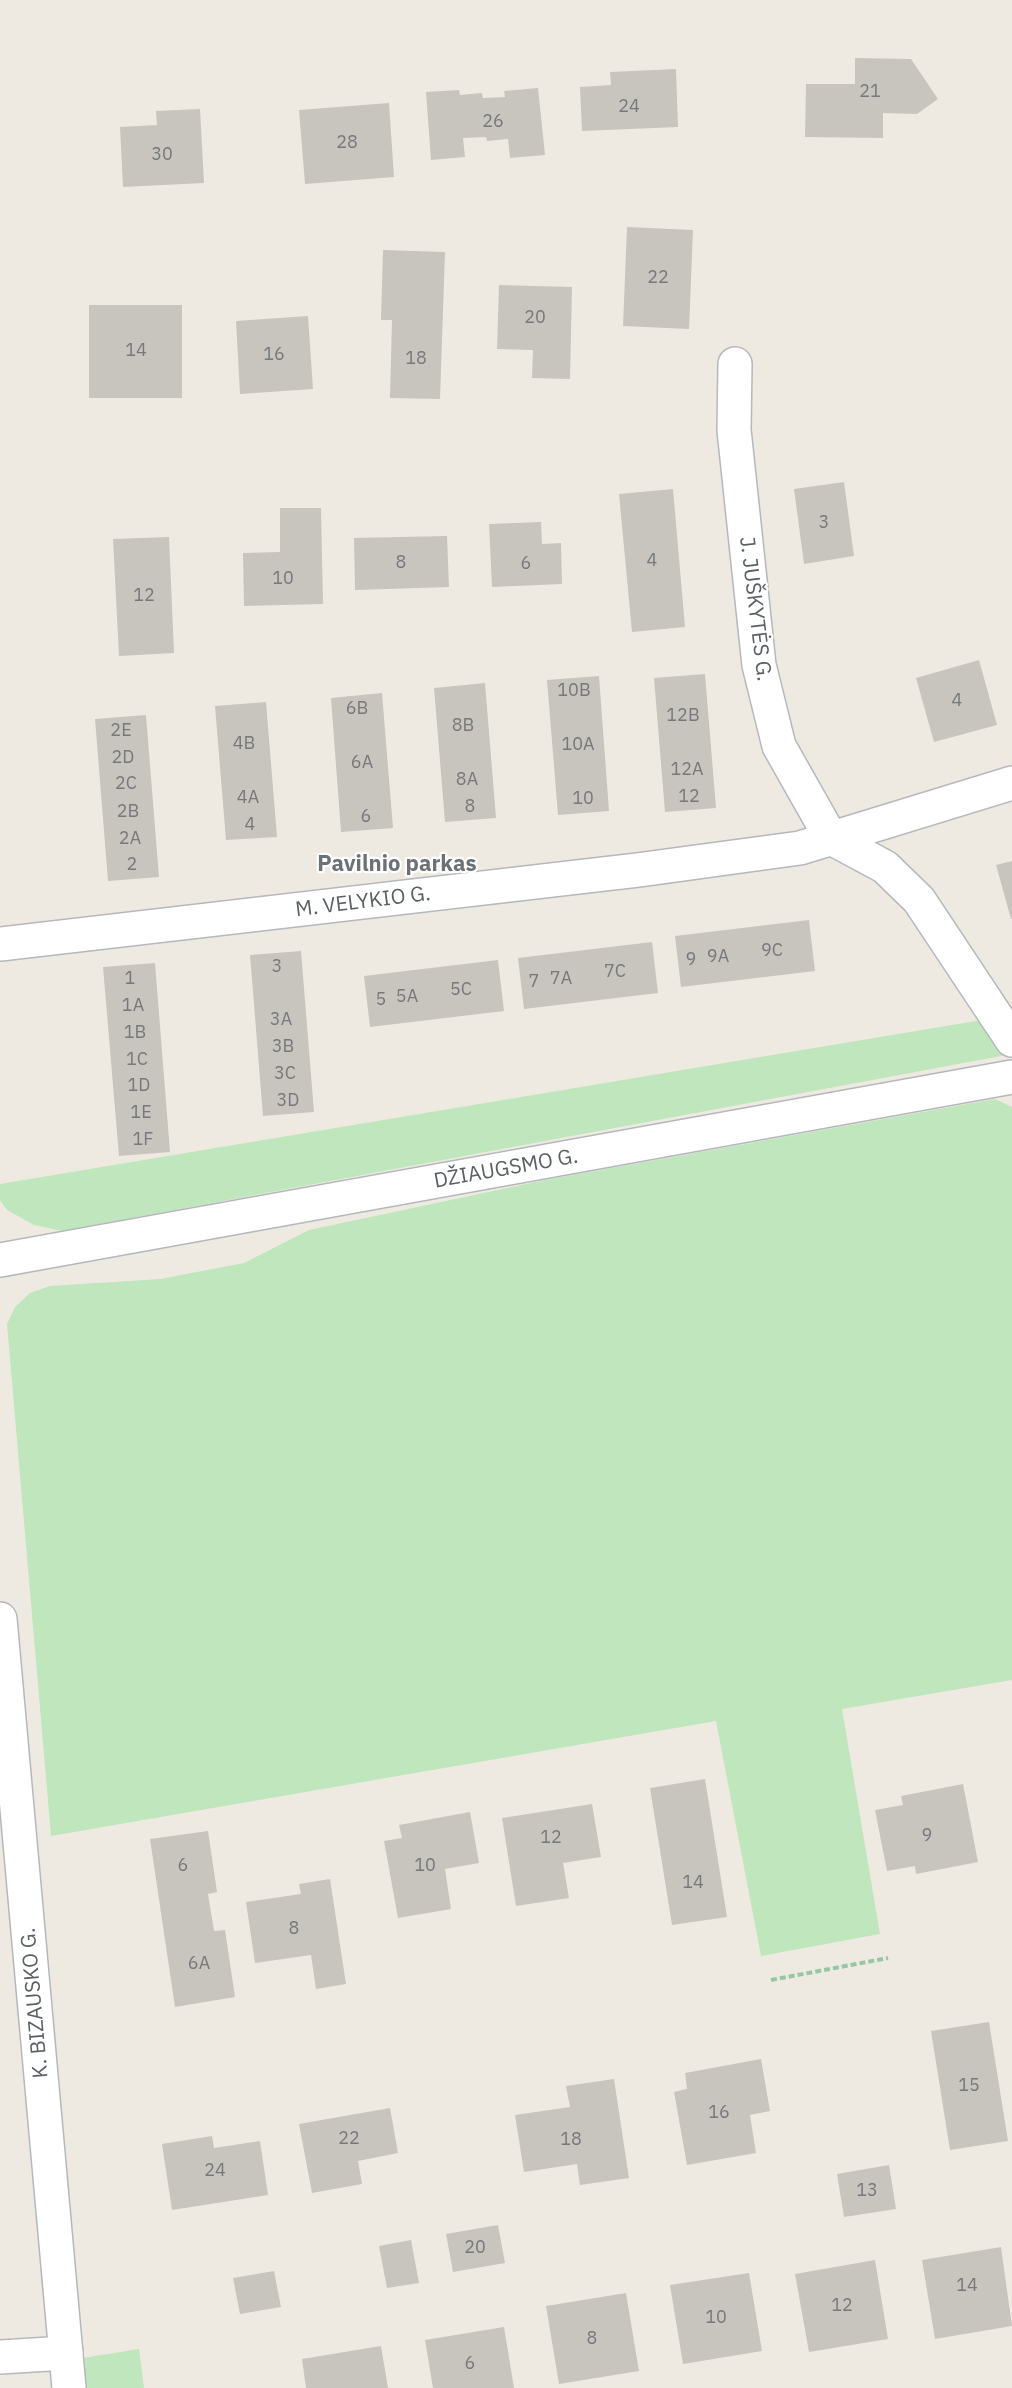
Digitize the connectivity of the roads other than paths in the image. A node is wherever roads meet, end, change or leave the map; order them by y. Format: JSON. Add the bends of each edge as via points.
{"nodes":[{"id":1,"x":735,"y":364,"type":"dead end"},
{"id":2,"x":1012,"y":783,"type":"edge"},
{"id":3,"x":831,"y":838,"type":"junction"},
{"id":4,"x":0,"y":944,"type":"edge"},
{"id":5,"x":1012,"y":1040,"type":"edge"},
{"id":6,"x":1012,"y":1077,"type":"edge"},
{"id":7,"x":0,"y":1260,"type":"edge"},
{"id":8,"x":0,"y":1619,"type":"edge"},
{"id":9,"x":66,"y":2353,"type":"junction"},
{"id":10,"x":0,"y":2357,"type":"edge"},
{"id":11,"x":69,"y":2388,"type":"edge"}],
"edges":[{"from":1,"to":3,"type":"street","name":"J. JUŠKYTĖS G.","via":[[734,430],[759,665],[779,746]]},
{"from":2,"to":3,"type":"street","name":"M. VELYKIO G."},
{"from":3,"to":4,"type":"street","name":"M. VELYKIO G.","via":[[800,848],[638,870]]},
{"from":3,"to":5,"type":"street","via":[[885,867],[919,900]]},
{"from":6,"to":7,"type":"street","name":"DŽIAUGSMO G."},
{"from":8,"to":9,"type":"street","name":"K. BIZAUSKO G."},
{"from":9,"to":10,"type":"street"},
{"from":9,"to":11,"type":"street","name":"K. BIZAUSKO G."}]}
